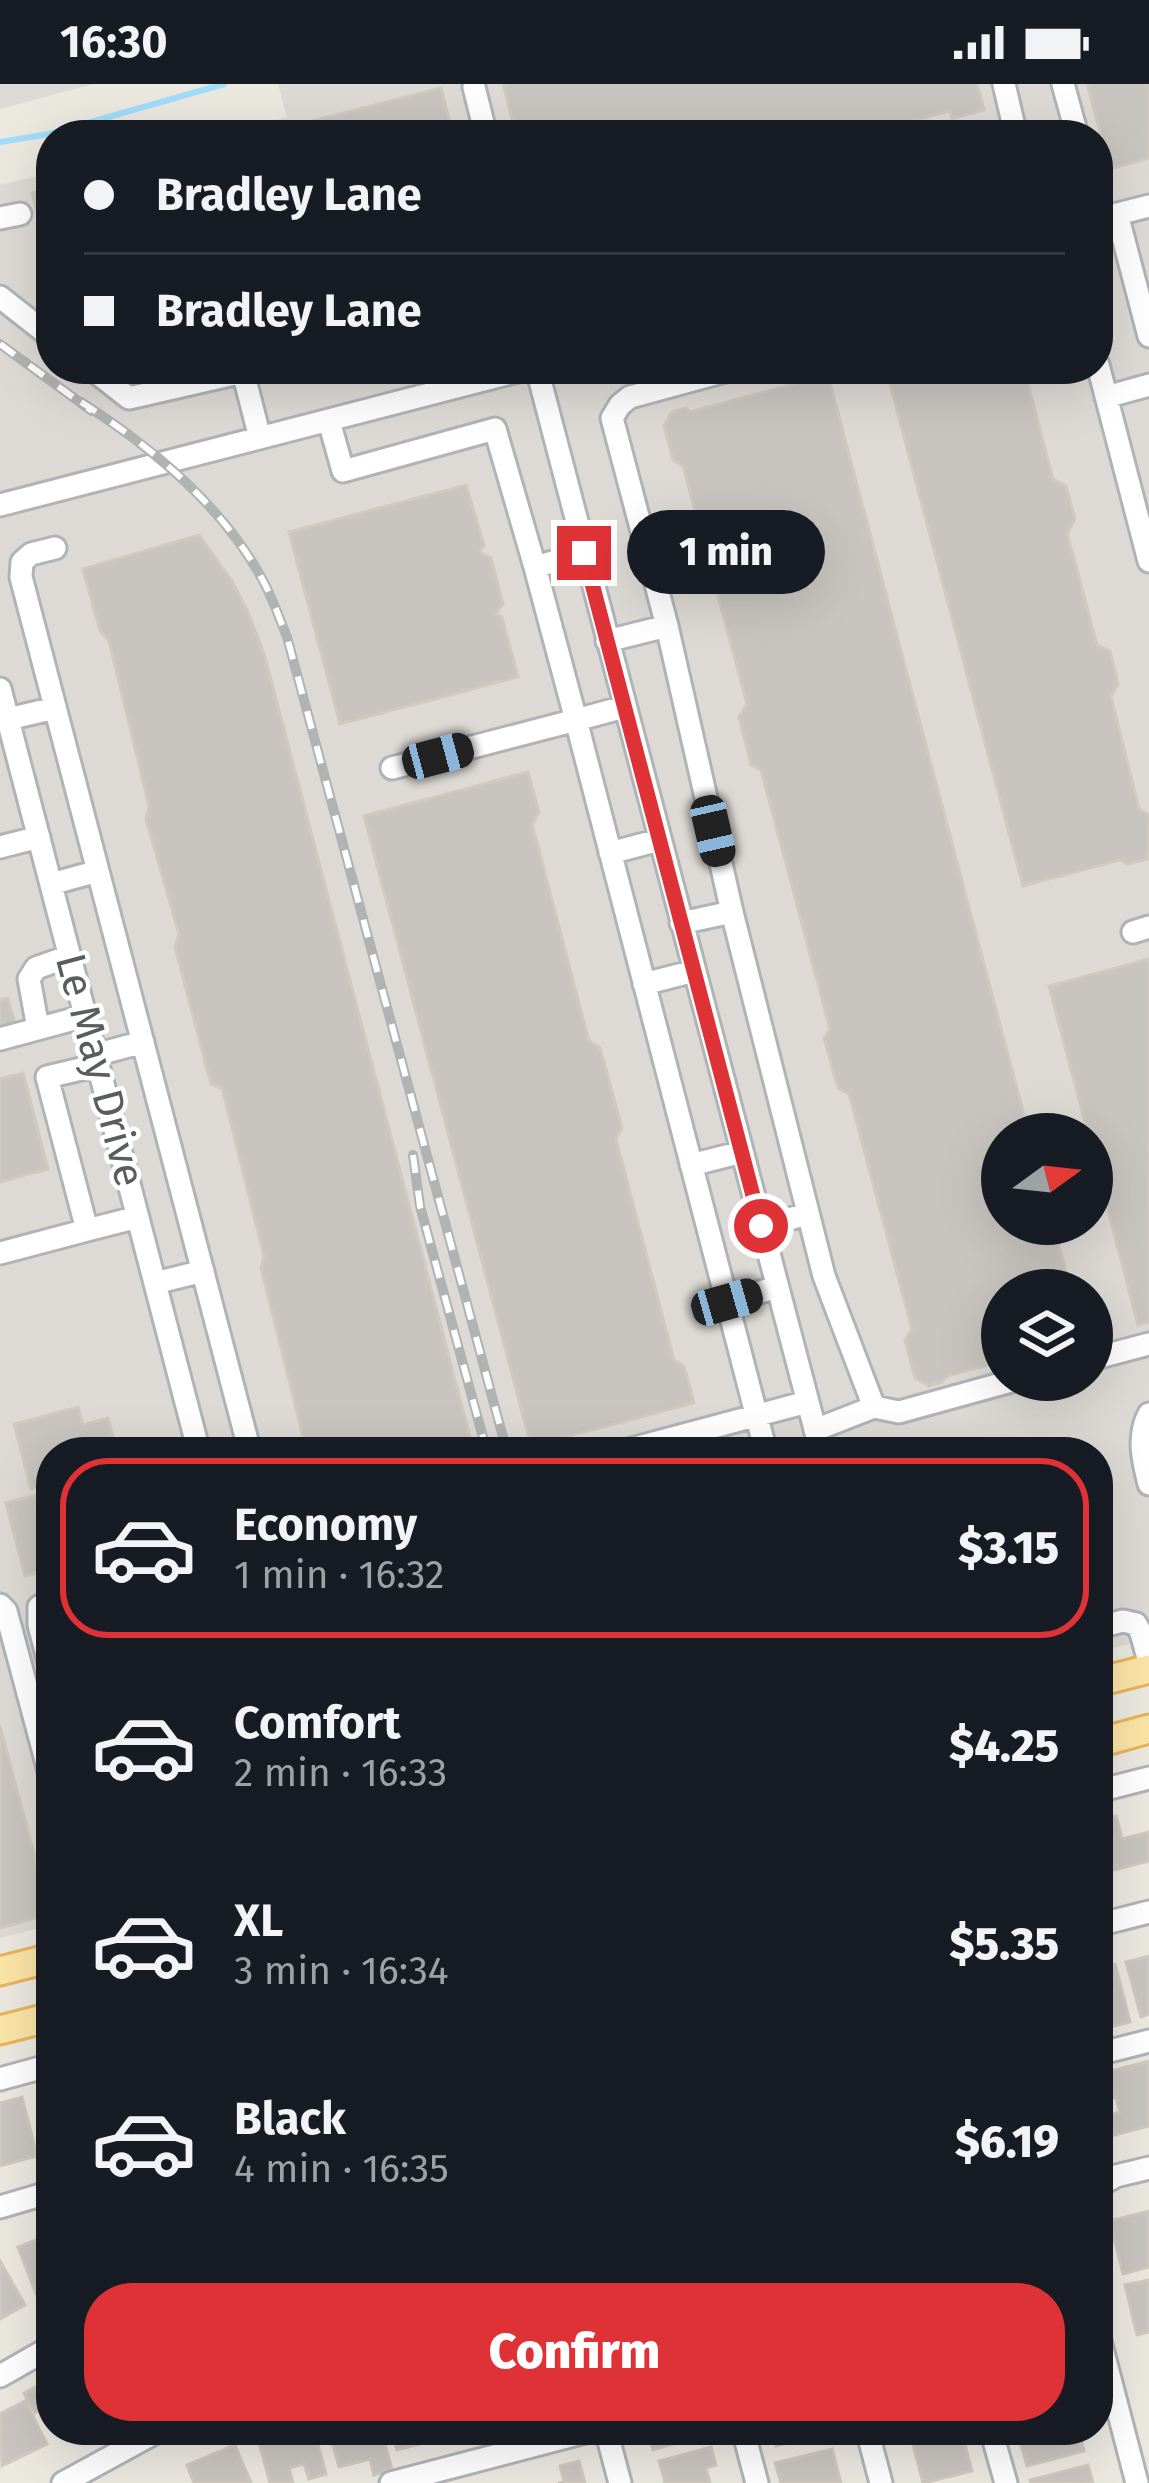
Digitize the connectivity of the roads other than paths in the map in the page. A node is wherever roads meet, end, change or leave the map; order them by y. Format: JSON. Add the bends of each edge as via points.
{"nodes":[{"id":1,"x":1004,"y":84,"type":"edge"},
{"id":2,"x":1064,"y":84,"type":"edge"},
{"id":3,"x":473,"y":87,"type":"edge"},
{"id":4,"x":482,"y":120,"type":"edge"},
{"id":5,"x":1012,"y":120,"type":"edge"},
{"id":6,"x":1073,"y":120,"type":"edge"},
{"id":7,"x":1149,"y":206,"type":"edge"},
{"id":8,"x":1113,"y":215,"type":"edge"},
{"id":9,"x":1113,"y":243,"type":"edge"},
{"id":10,"x":0,"y":297,"type":"edge"},
{"id":11,"x":36,"y":325,"type":"edge"},
{"id":12,"x":1149,"y":336,"type":"edge"},
{"id":13,"x":111,"y":384,"type":"edge"},
{"id":14,"x":189,"y":384,"type":"edge"},
{"id":15,"x":251,"y":384,"type":"edge"},
{"id":16,"x":469,"y":384,"type":"edge"},
{"id":17,"x":541,"y":384,"type":"edge"},
{"id":18,"x":679,"y":384,"type":"edge"},
{"id":19,"x":1103,"y":384,"type":"edge"},
{"id":20,"x":1149,"y":385,"type":"edge"},
{"id":21,"x":1106,"y":397,"type":"junction"},
{"id":22,"x":329,"y":421,"type":"junction"},
{"id":23,"x":260,"y":439,"type":"junction"},
{"id":24,"x":0,"y":505,"type":"edge"},
{"id":25,"x":55,"y":548,"type":"dead end"},
{"id":26,"x":584,"y":553,"type":"junction"},
{"id":27,"x":1149,"y":561,"type":"edge"},
{"id":28,"x":535,"y":567,"type":"junction"},
{"id":29,"x":667,"y":626,"type":"junction"},
{"id":30,"x":607,"y":641,"type":"junction"},
{"id":31,"x":0,"y":689,"type":"edge"},
{"id":32,"x":624,"y":707,"type":"junction"},
{"id":33,"x":56,"y":708,"type":"junction"},
{"id":34,"x":8,"y":718,"type":"junction"},
{"id":35,"x":576,"y":720,"type":"junction"},
{"id":36,"x":392,"y":768,"type":"dead end"},
{"id":37,"x":23,"y":777,"type":"junction"},
{"id":38,"x":0,"y":783,"type":"edge"},
{"id":39,"x":39,"y":837,"type":"junction"},
{"id":40,"x":659,"y":840,"type":"junction"},
{"id":41,"x":0,"y":847,"type":"edge"},
{"id":42,"x":610,"y":853,"type":"junction"},
{"id":43,"x":98,"y":871,"type":"junction"},
{"id":44,"x":51,"y":884,"type":"junction"},
{"id":45,"x":732,"y":912,"type":"junction"},
{"id":46,"x":682,"y":923,"type":"junction"},
{"id":47,"x":70,"y":956,"type":"junction"},
{"id":48,"x":694,"y":971,"type":"junction"},
{"id":49,"x":644,"y":984,"type":"junction"},
{"id":50,"x":85,"y":1016,"type":"junction"},
{"id":51,"x":38,"y":1028,"type":"junction"},
{"id":52,"x":0,"y":1039,"type":"edge"},
{"id":53,"x":143,"y":1042,"type":"junction"},
{"id":54,"x":97,"y":1060,"type":"junction"},
{"id":55,"x":742,"y":1152,"type":"junction"},
{"id":56,"x":691,"y":1165,"type":"junction"},
{"id":57,"x":808,"y":1214,"type":"junction"},
{"id":58,"x":138,"y":1217,"type":"junction"},
{"id":59,"x":761,"y":1226,"type":"junction"},
{"id":60,"x":87,"y":1231,"type":"junction"},
{"id":61,"x":0,"y":1253,"type":"edge"},
{"id":62,"x":203,"y":1270,"type":"junction"},
{"id":63,"x":155,"y":1283,"type":"junction"},
{"id":64,"x":777,"y":1287,"type":"junction"},
{"id":65,"x":727,"y":1302,"type":"junction"},
{"id":66,"x":1149,"y":1344,"type":"edge"},
{"id":67,"x":1113,"y":1353,"type":"edge"},
{"id":68,"x":981,"y":1389,"type":"edge"},
{"id":69,"x":808,"y":1402,"type":"junction"},
{"id":70,"x":874,"y":1407,"type":"junction"},
{"id":71,"x":1149,"y":1414,"type":"edge"},
{"id":72,"x":757,"y":1416,"type":"junction"},
{"id":73,"x":195,"y":1437,"type":"edge"},
{"id":74,"x":246,"y":1437,"type":"edge"},
{"id":75,"x":677,"y":1437,"type":"edge"},
{"id":76,"x":762,"y":1437,"type":"edge"},
{"id":77,"x":817,"y":1437,"type":"edge"},
{"id":78,"x":825,"y":1437,"type":"edge"},
{"id":79,"x":1149,"y":1484,"type":"edge"},
{"id":80,"x":0,"y":1605,"type":"edge"},
{"id":81,"x":1113,"y":1623,"type":"edge"},
{"id":82,"x":1149,"y":1665,"type":"edge"},
{"id":83,"x":1113,"y":1677,"type":"edge"},
{"id":84,"x":36,"y":1725,"type":"edge"},
{"id":85,"x":1149,"y":1729,"type":"edge"},
{"id":86,"x":1113,"y":1739,"type":"edge"},
{"id":87,"x":1149,"y":1778,"type":"edge"},
{"id":88,"x":1113,"y":1787,"type":"edge"},
{"id":89,"x":1149,"y":1912,"type":"edge"},
{"id":90,"x":1113,"y":1921,"type":"edge"},
{"id":91,"x":36,"y":1962,"type":"edge"},
{"id":92,"x":0,"y":1972,"type":"edge"},
{"id":93,"x":36,"y":2021,"type":"edge"},
{"id":94,"x":0,"y":2030,"type":"edge"},
{"id":95,"x":1149,"y":2041,"type":"edge"},
{"id":96,"x":1113,"y":2050,"type":"edge"},
{"id":97,"x":36,"y":2069,"type":"edge"},
{"id":98,"x":0,"y":2079,"type":"edge"},
{"id":99,"x":1149,"y":2168,"type":"edge"},
{"id":100,"x":1113,"y":2178,"type":"edge"},
{"id":101,"x":36,"y":2196,"type":"edge"},
{"id":102,"x":0,"y":2206,"type":"edge"},
{"id":103,"x":36,"y":2356,"type":"edge"},
{"id":104,"x":0,"y":2376,"type":"edge"},
{"id":105,"x":1113,"y":2391,"type":"edge"},
{"id":106,"x":133,"y":2445,"type":"edge"},
{"id":107,"x":535,"y":2445,"type":"edge"},
{"id":108,"x":610,"y":2445,"type":"edge"},
{"id":109,"x":747,"y":2445,"type":"edge"},
{"id":110,"x":871,"y":2445,"type":"edge"},
{"id":111,"x":995,"y":2445,"type":"edge"},
{"id":112,"x":63,"y":2483,"type":"edge"},
{"id":113,"x":391,"y":2483,"type":"edge"},
{"id":114,"x":620,"y":2483,"type":"edge"},
{"id":115,"x":757,"y":2483,"type":"edge"},
{"id":116,"x":880,"y":2483,"type":"edge"},
{"id":117,"x":1006,"y":2483,"type":"edge"},
{"id":118,"x":1137,"y":2483,"type":"edge"}],
"edges":[{"from":1,"to":5,"type":"street"},
{"from":2,"to":6,"type":"street"},
{"from":3,"to":4,"type":"street"},
{"from":7,"to":8,"type":"street"},
{"from":9,"to":12,"type":"street"},
{"from":10,"to":11,"type":"street"},
{"from":13,"to":14,"type":"street","via":[[129,398]]},
{"from":15,"to":23,"type":"street"},
{"from":16,"to":22,"type":"street"},
{"from":17,"to":26,"type":"street"},
{"from":18,"to":29,"type":"street","via":[[631,397],[612,418]]},
{"from":19,"to":21,"type":"street"},
{"from":20,"to":21,"type":"street"},
{"from":21,"to":27,"type":"street"},
{"from":22,"to":23,"type":"street"},
{"from":22,"to":28,"type":"street","via":[[343,471],[495,429]]},
{"from":23,"to":24,"type":"street"},
{"from":25,"to":33,"type":"street","via":[[31,554],[21,577]]},
{"from":26,"to":28,"type":"street"},
{"from":26,"to":30,"type":"street"},
{"from":28,"to":35,"type":"street"},
{"from":29,"to":30,"type":"street"},
{"from":29,"to":45,"type":"street"},
{"from":30,"to":32,"type":"street"},
{"from":31,"to":34,"type":"street","name":"Le May Drive"},
{"from":32,"to":35,"type":"street"},
{"from":32,"to":40,"type":"street"},
{"from":33,"to":34,"type":"street"},
{"from":33,"to":43,"type":"street"},
{"from":34,"to":37,"type":"street","name":"Le May Drive"},
{"from":35,"to":36,"type":"street"},
{"from":35,"to":42,"type":"street"},
{"from":37,"to":38,"type":"street"},
{"from":37,"to":39,"type":"street","name":"Le May Drive"},
{"from":39,"to":41,"type":"street"},
{"from":39,"to":44,"type":"street","name":"Le May Drive"},
{"from":40,"to":42,"type":"street"},
{"from":40,"to":46,"type":"street"},
{"from":42,"to":49,"type":"street"},
{"from":43,"to":44,"type":"street"},
{"from":43,"to":53,"type":"street"},
{"from":44,"to":47,"type":"street","name":"Le May Drive"},
{"from":45,"to":46,"type":"street"},
{"from":45,"to":57,"type":"street"},
{"from":46,"to":48,"type":"street"},
{"from":47,"to":50,"type":"street","name":"Le May Drive"},
{"from":47,"to":51,"type":"street","via":[[28,979]]},
{"from":48,"to":49,"type":"street"},
{"from":48,"to":55,"type":"street"},
{"from":49,"to":56,"type":"street"},
{"from":50,"to":51,"type":"street"},
{"from":50,"to":54,"type":"street","name":"Le May Drive"},
{"from":51,"to":52,"type":"street"},
{"from":53,"to":54,"type":"street"},
{"from":53,"to":62,"type":"street"},
{"from":54,"to":58,"type":"street","name":"Le May Drive"},
{"from":54,"to":60,"type":"street","via":[[47,1077]]},
{"from":55,"to":56,"type":"street"},
{"from":55,"to":59,"type":"street"},
{"from":56,"to":65,"type":"street"},
{"from":57,"to":59,"type":"street"},
{"from":57,"to":70,"type":"street"},
{"from":58,"to":60,"type":"street"},
{"from":58,"to":63,"type":"street","name":"Le May Drive"},
{"from":59,"to":64,"type":"street"},
{"from":60,"to":61,"type":"street"},
{"from":62,"to":63,"type":"street"},
{"from":62,"to":74,"type":"street"},
{"from":63,"to":73,"type":"street","name":"Le May Drive"},
{"from":64,"to":65,"type":"street"},
{"from":64,"to":69,"type":"street"},
{"from":65,"to":72,"type":"street"},
{"from":66,"to":67,"type":"street"},
{"from":68,"to":70,"type":"street","via":[[899,1412]]},
{"from":69,"to":72,"type":"street"},
{"from":69,"to":77,"type":"street"},
{"from":70,"to":78,"type":"street"},
{"from":71,"to":79,"type":"street","via":[[1141,1455]]},
{"from":72,"to":75,"type":"street"},
{"from":72,"to":76,"type":"street"},
{"from":80,"to":84,"type":"street"},
{"from":81,"to":82,"type":"street","via":[[1136,1624]]},
{"from":82,"to":83,"type":"main road"},
{"from":85,"to":86,"type":"main road"},
{"from":87,"to":88,"type":"street"},
{"from":89,"to":90,"type":"street"},
{"from":91,"to":92,"type":"main road"},
{"from":93,"to":94,"type":"main road"},
{"from":95,"to":96,"type":"street"},
{"from":97,"to":98,"type":"street"},
{"from":99,"to":100,"type":"street"},
{"from":101,"to":102,"type":"street"},
{"from":103,"to":104,"type":"street"},
{"from":105,"to":118,"type":"street"},
{"from":106,"to":112,"type":"street"},
{"from":107,"to":113,"type":"street"},
{"from":108,"to":114,"type":"street"},
{"from":109,"to":115,"type":"street"},
{"from":110,"to":116,"type":"street"},
{"from":111,"to":117,"type":"street"}]}
